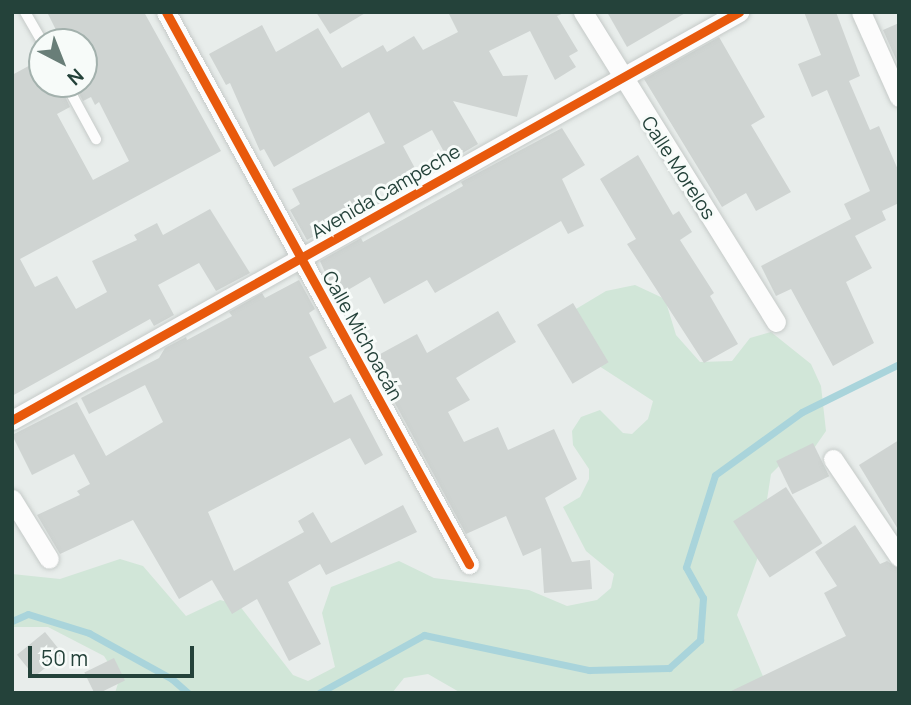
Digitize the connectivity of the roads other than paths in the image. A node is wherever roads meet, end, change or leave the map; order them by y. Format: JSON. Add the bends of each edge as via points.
{"nodes":[{"id":1,"x":25,"y":12,"type":"edge"},
{"id":2,"x":166,"y":12,"type":"edge"},
{"id":3,"x":583,"y":12,"type":"edge"},
{"id":4,"x":739,"y":12,"type":"edge"},
{"id":5,"x":861,"y":12,"type":"edge"},
{"id":6,"x":34,"y":28,"type":"edge"},
{"id":7,"x":621,"y":78,"type":"junction"},
{"id":8,"x":899,"y":97,"type":"edge"},
{"id":9,"x":74,"y":98,"type":"edge"},
{"id":10,"x":96,"y":139,"type":"dead end"},
{"id":11,"x":300,"y":261,"type":"junction"},
{"id":12,"x":776,"y":322,"type":"dead end"},
{"id":13,"x":12,"y":420,"type":"edge"},
{"id":14,"x":832,"y":459,"type":"dead end"},
{"id":15,"x":12,"y":499,"type":"edge"},
{"id":16,"x":899,"y":557,"type":"edge"},
{"id":17,"x":49,"y":559,"type":"dead end"},
{"id":18,"x":469,"y":564,"type":"dead end"}],
"edges":[{"from":1,"to":6,"type":"lane"},
{"from":2,"to":11,"type":"street","name":"Calle Michoacán"},
{"from":3,"to":7,"type":"street","name":"Calle Morelos"},
{"from":4,"to":7,"type":"street","name":"Avenida Campeche"},
{"from":5,"to":8,"type":"street"},
{"from":7,"to":11,"type":"street","name":"Avenida Campeche"},
{"from":7,"to":12,"type":"street","name":"Calle Morelos"},
{"from":9,"to":10,"type":"lane"},
{"from":11,"to":13,"type":"street","name":"Avenida Campeche"},
{"from":11,"to":18,"type":"street","name":"Calle Michoacán"},
{"from":14,"to":16,"type":"street"},
{"from":15,"to":17,"type":"street"}]}
